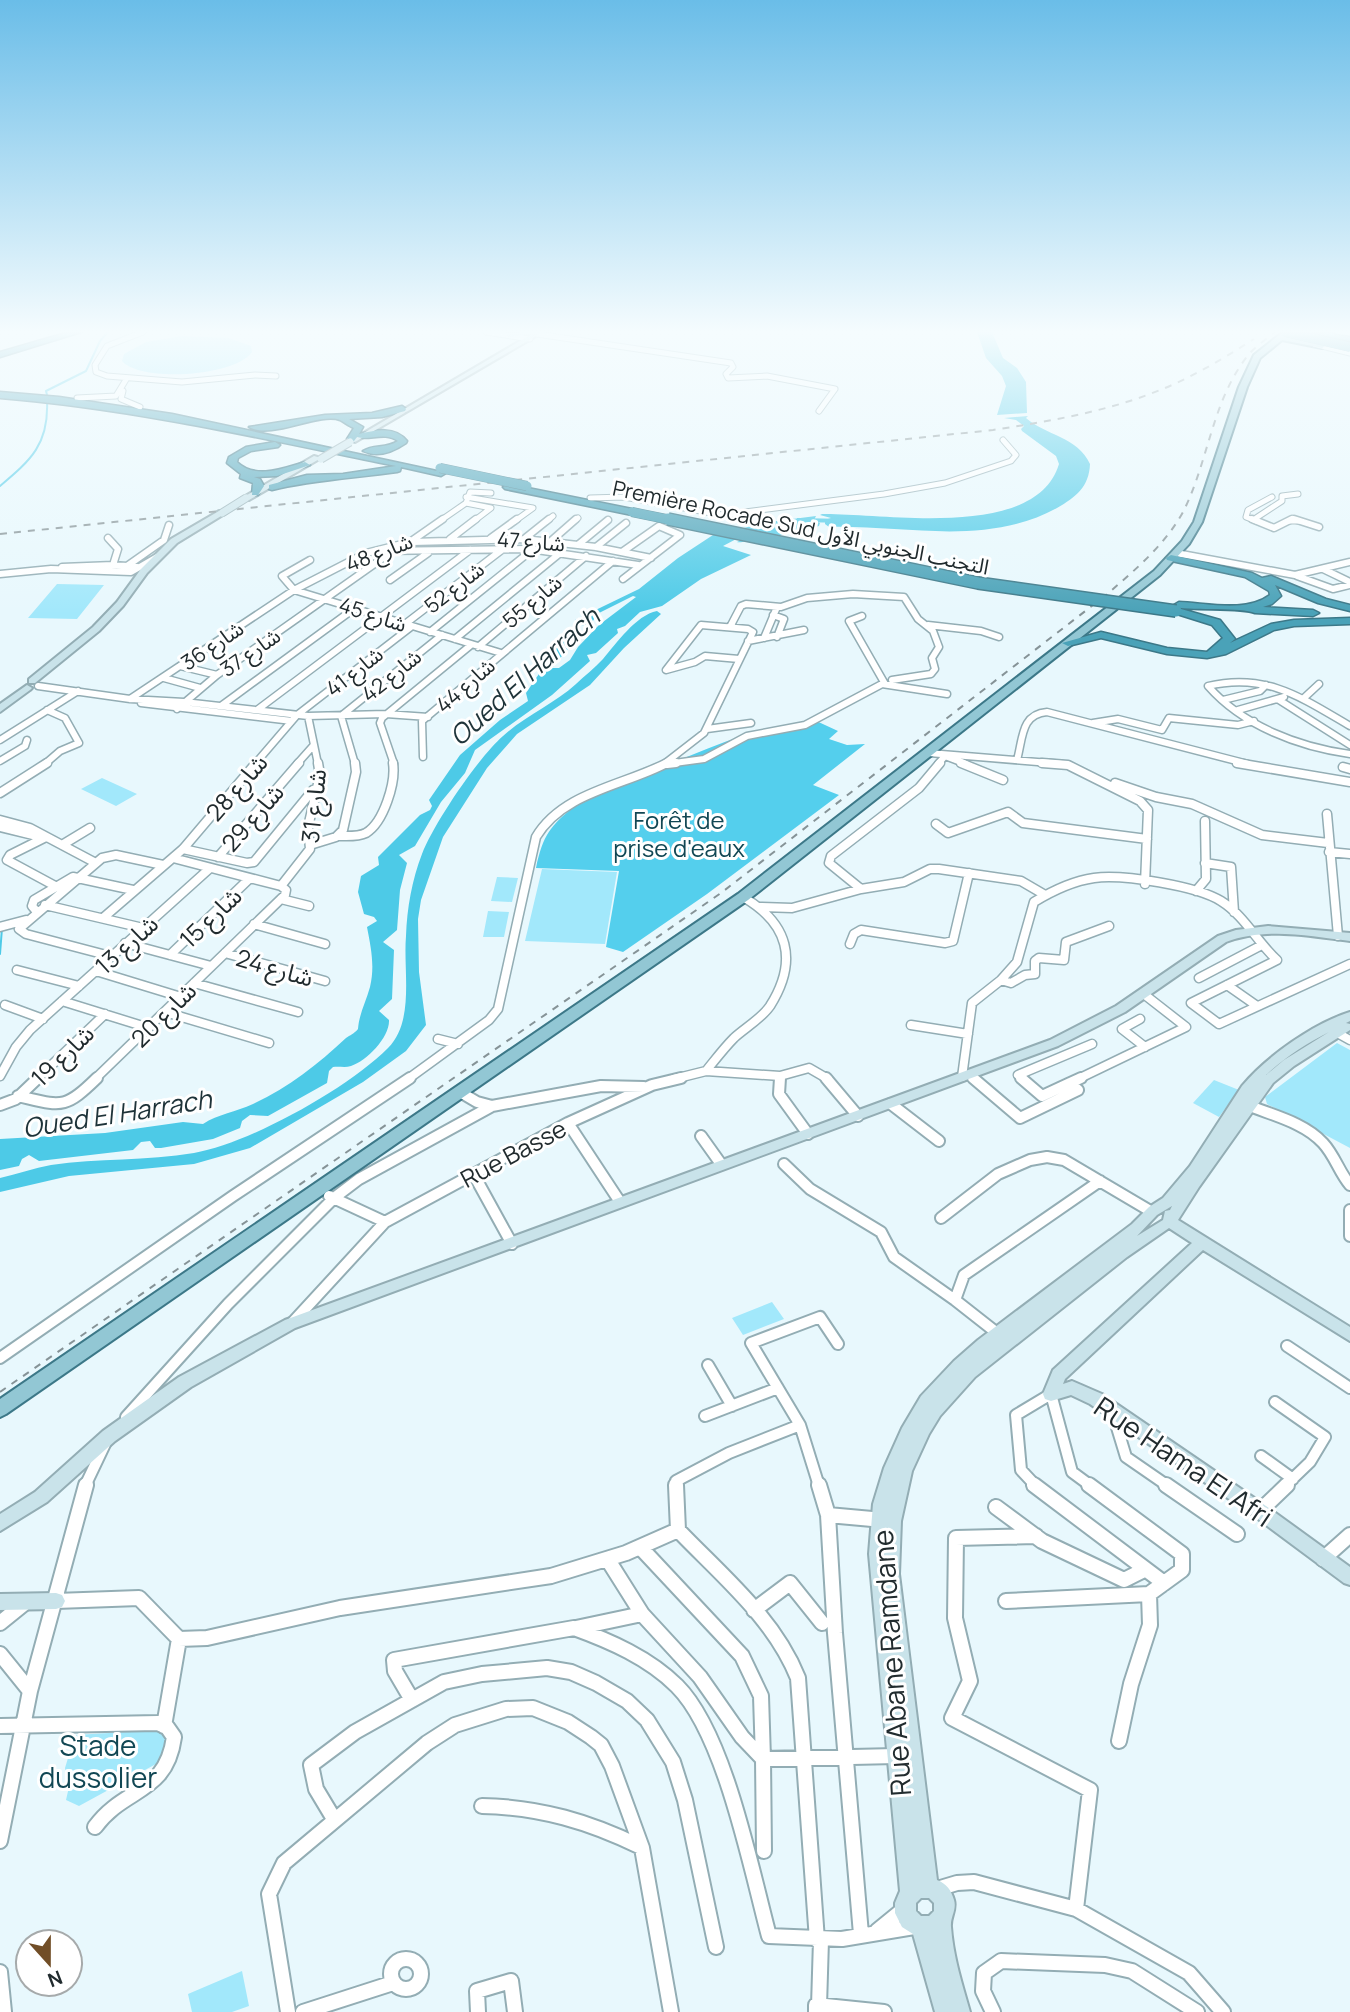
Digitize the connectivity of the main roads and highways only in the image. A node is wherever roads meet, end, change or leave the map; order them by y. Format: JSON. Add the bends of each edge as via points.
{"nodes":[{"id":1,"x":212,"y":426,"type":"edge"},
{"id":2,"x":238,"y":426,"type":"edge"},
{"id":3,"x":255,"y":426,"type":"edge"},
{"id":4,"x":287,"y":426,"type":"edge"},
{"id":5,"x":310,"y":426,"type":"edge"},
{"id":6,"x":356,"y":426,"type":"edge"},
{"id":7,"x":398,"y":426,"type":"edge"},
{"id":8,"x":1231,"y":426,"type":"edge"},
{"id":9,"x":257,"y":436,"type":"junction"},
{"id":10,"x":361,"y":436,"type":"road end"},
{"id":11,"x":316,"y":445,"type":"junction"},
{"id":12,"x":350,"y":445,"type":"junction"},
{"id":13,"x":428,"y":471,"type":"junction"},
{"id":14,"x":440,"y":471,"type":"junction"},
{"id":15,"x":272,"y":487,"type":"road end"},
{"id":16,"x":251,"y":497,"type":"road end"},
{"id":17,"x":634,"y":510,"type":"junction"},
{"id":18,"x":1174,"y":555,"type":"junction"},
{"id":19,"x":1196,"y":562,"type":"junction"},
{"id":20,"x":1162,"y":569,"type":"junction"},
{"id":21,"x":1177,"y":608,"type":"junction"},
{"id":22,"x":1350,"y":608,"type":"edge"},
{"id":23,"x":1350,"y":613,"type":"edge"},
{"id":24,"x":1350,"y":620,"type":"edge"},
{"id":25,"x":1091,"y":626,"type":"junction"},
{"id":26,"x":1134,"y":641,"type":"junction"},
{"id":27,"x":1068,"y":643,"type":"junction"},
{"id":28,"x":0,"y":1409,"type":"edge"}],
"edges":[{"from":1,"to":9,"type":"highway","name":"Première Rocade Sud التجنب الجنوبي الأول"},
{"from":2,"to":11,"type":"highway","name":"Première Rocade Sud التجنب الجنوبي الأول"},
{"from":3,"to":4,"type":"highway"},
{"from":5,"to":11,"type":"highway","via":[[301,429],[302,435]]},
{"from":6,"to":12,"type":"highway","via":[[359,428]]},
{"from":7,"to":14,"type":"highway","via":[[409,439],[402,454]]},
{"from":8,"to":18,"type":"main road","via":[[1203,510]]},
{"from":9,"to":11,"type":"highway","name":"Première Rocade Sud التجنب الجنوبي الأول"},
{"from":9,"to":16,"type":"highway","via":[[264,441],[235,452],[227,463],[236,473],[257,481],[259,486]]},
{"from":10,"to":12,"type":"highway","via":[[392,434],[401,436],[403,442],[385,451]]},
{"from":11,"to":12,"type":"highway","name":"Première Rocade Sud التجنب الجنوبي الأول"},
{"from":11,"to":12,"type":"highway","via":[[260,446],[238,454],[232,463],[258,474],[314,461],[316,471],[327,475],[351,474],[365,468]]},
{"from":12,"to":13,"type":"highway","name":"Première Rocade Sud التجنب الجنوبي الأول"},
{"from":12,"to":14,"type":"highway","name":"Première Rocade Sud التجنب الجنوبي الأول"},
{"from":13,"to":14,"type":"highway","name":"Première Rocade Sud التجنب الجنوبي الأول"},
{"from":13,"to":15,"type":"highway","via":[[389,469],[299,479]]},
{"from":14,"to":17,"type":"highway","name":"Première Rocade Sud التجنب الجنوبي الأول","bridge":true},
{"from":14,"to":17,"type":"highway","name":"Première Rocade Sud التجنب الجنوبي الأول","bridge":true},
{"from":17,"to":21,"type":"highway","name":"Première Rocade Sud التجنب الجنوبي الأول","bridge":true,"via":[[978,583]]},
{"from":18,"to":19,"type":"highway"},
{"from":18,"to":20,"type":"main road"},
{"from":18,"to":22,"type":"highway","via":[[1252,572]]},
{"from":19,"to":20,"type":"highway"},
{"from":19,"to":21,"type":"highway","via":[[1256,578],[1274,589],[1276,596],[1247,607]]},
{"from":20,"to":25,"type":"main road"},
{"from":21,"to":23,"type":"highway","name":"Première Rocade Sud التجنب الجنوبي الأول"},
{"from":21,"to":24,"type":"highway","name":"Première Rocade Sud التجنب الجنوبي الأول"},
{"from":21,"to":25,"type":"highway","via":[[1210,620],[1227,632],[1228,639],[1214,649],[1182,650]]},
{"from":24,"to":26,"type":"highway","via":[[1271,627],[1207,655],[1167,651]]},
{"from":25,"to":26,"type":"highway"},
{"from":25,"to":27,"type":"main road"},
{"from":26,"to":27,"type":"highway","via":[[1101,635]]},
{"from":27,"to":28,"type":"main road","via":[[743,897]]}]}
